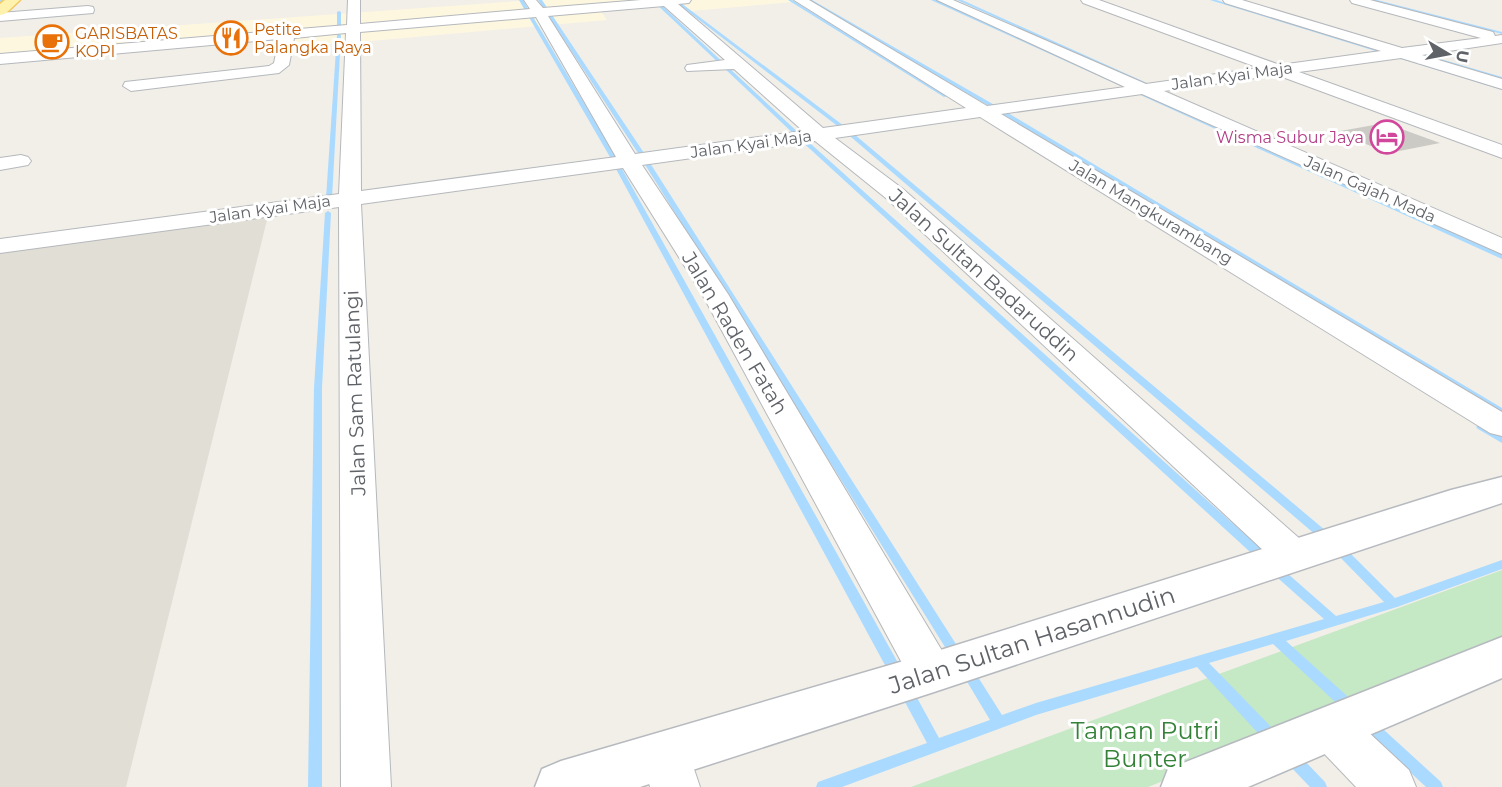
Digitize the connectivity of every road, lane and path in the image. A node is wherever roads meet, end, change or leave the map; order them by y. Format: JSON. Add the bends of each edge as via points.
{"nodes":[{"id":1,"x":13,"y":0,"type":"edge"},
{"id":2,"x":800,"y":0,"type":"edge"},
{"id":3,"x":943,"y":0,"type":"edge"},
{"id":4,"x":1087,"y":0,"type":"edge"},
{"id":5,"x":1229,"y":0,"type":"edge"},
{"id":6,"x":1356,"y":0,"type":"edge"},
{"id":7,"x":672,"y":1,"type":"edge"},
{"id":8,"x":534,"y":7,"type":"edge"},
{"id":9,"x":0,"y":10,"type":"edge"},
{"id":10,"x":88,"y":10,"type":"dead end"},
{"id":11,"x":352,"y":12,"type":"edge"},
{"id":12,"x":0,"y":17,"type":"edge"},
{"id":13,"x":287,"y":34,"type":"junction"},
{"id":14,"x":1502,"y":39,"type":"edge"},
{"id":15,"x":1398,"y":53,"type":"junction"},
{"id":16,"x":0,"y":59,"type":"edge"},
{"id":17,"x":738,"y":64,"type":"junction"},
{"id":18,"x":693,"y":68,"type":"dead end"},
{"id":19,"x":1278,"y":70,"type":"junction"},
{"id":20,"x":928,"y":77,"type":"junction"},
{"id":21,"x":901,"y":80,"type":"dead end"},
{"id":22,"x":1502,"y":84,"type":"edge"},
{"id":23,"x":131,"y":86,"type":"dead end"},
{"id":24,"x":1140,"y":89,"type":"junction"},
{"id":25,"x":984,"y":110,"type":"junction"},
{"id":26,"x":818,"y":134,"type":"junction"},
{"id":27,"x":1502,"y":152,"type":"edge"},
{"id":28,"x":21,"y":161,"type":"dead end"},
{"id":29,"x":629,"y":161,"type":"junction"},
{"id":30,"x":0,"y":164,"type":"edge"},
{"id":31,"x":350,"y":198,"type":"junction"},
{"id":32,"x":0,"y":246,"type":"edge"},
{"id":33,"x":1502,"y":247,"type":"edge"},
{"id":34,"x":1502,"y":426,"type":"edge"},
{"id":35,"x":1502,"y":490,"type":"edge"},
{"id":36,"x":1294,"y":556,"type":"junction"},
{"id":37,"x":1502,"y":657,"type":"edge"},
{"id":38,"x":931,"y":673,"type":"junction"},
{"id":39,"x":1332,"y":729,"type":"junction"},
{"id":40,"x":671,"y":771,"type":"edge"},
{"id":41,"x":366,"y":787,"type":"edge"},
{"id":42,"x":561,"y":787,"type":"edge"},
{"id":43,"x":1187,"y":787,"type":"edge"},
{"id":44,"x":1391,"y":787,"type":"edge"}],
"edges":[{"from":1,"to":9,"type":"main road"},
{"from":2,"to":20,"type":"street","name":"Jalan Mangkurambang"},
{"from":3,"to":24,"type":"street","name":"Jalan Gajah Mada"},
{"from":4,"to":19,"type":"street"},
{"from":5,"to":15,"type":"street"},
{"from":6,"to":14,"type":"street"},
{"from":7,"to":8,"type":"street"},
{"from":7,"to":17,"type":"street","name":"Jalan Sultan Badaruddin"},
{"from":8,"to":11,"type":"street","via":[[428,29]]},
{"from":8,"to":29,"type":"street","name":"Jalan Raden Fatah","via":[[552,30]]},
{"from":10,"to":12,"type":"street"},
{"from":11,"to":13,"type":"street"},
{"from":11,"to":31,"type":"street","name":"Jalan Sam Ratulangi"},
{"from":13,"to":16,"type":"street"},
{"from":13,"to":23,"type":"street","via":[[281,65],[273,70]]},
{"from":14,"to":15,"type":"street","name":"Jalan Kyai Maja"},
{"from":15,"to":19,"type":"street","name":"Jalan Kyai Maja"},
{"from":15,"to":22,"type":"street"},
{"from":17,"to":18,"type":"street"},
{"from":17,"to":26,"type":"street","name":"Jalan Sultan Badaruddin"},
{"from":19,"to":24,"type":"street","name":"Jalan Kyai Maja"},
{"from":19,"to":27,"type":"street"},
{"from":20,"to":21,"type":"street"},
{"from":20,"to":25,"type":"street","name":"Jalan Mangkurambang"},
{"from":24,"to":25,"type":"street","name":"Jalan Kyai Maja"},
{"from":24,"to":33,"type":"street","name":"Jalan Gajah Mada"},
{"from":25,"to":26,"type":"street","name":"Jalan Kyai Maja"},
{"from":25,"to":34,"type":"street","name":"Jalan Mangkurambang"},
{"from":26,"to":29,"type":"street","name":"Jalan Kyai Maja"},
{"from":26,"to":36,"type":"street","name":"Jalan Sultan Badaruddin","via":[[895,194]]},
{"from":28,"to":30,"type":"street"},
{"from":29,"to":31,"type":"street","name":"Jalan Kyai Maja"},
{"from":29,"to":38,"type":"street","name":"Jalan Raden Fatah","via":[[715,294]]},
{"from":31,"to":32,"type":"street","name":"Jalan Kyai Maja"},
{"from":31,"to":41,"type":"street","name":"Jalan Sam Ratulangi"},
{"from":35,"to":36,"type":"street","name":"Jalan Sultan Hasannudin"},
{"from":36,"to":38,"type":"street","name":"Jalan Sultan Hasannudin"},
{"from":37,"to":39,"type":"street"},
{"from":38,"to":40,"type":"street","name":"Jalan Sultan Hasannudin"},
{"from":39,"to":43,"type":"street"},
{"from":39,"to":44,"type":"street"},
{"from":40,"to":42,"type":"street","name":"Jalan Sultan Hasannudin"}]}
